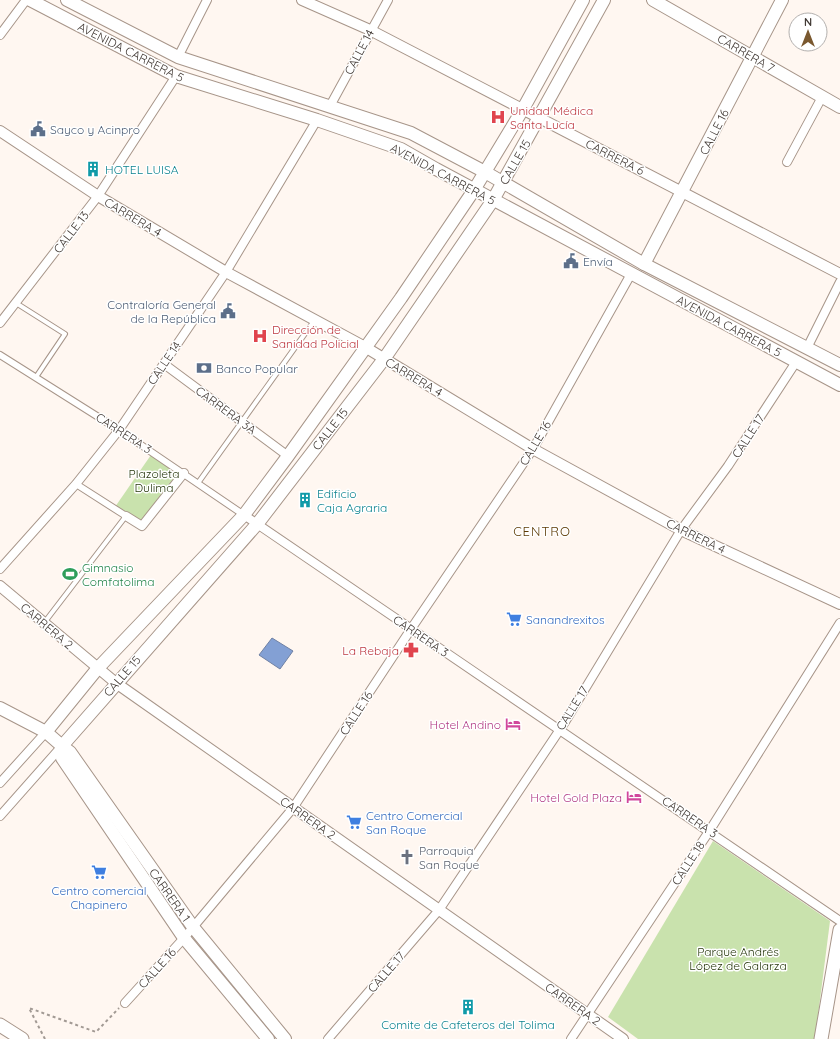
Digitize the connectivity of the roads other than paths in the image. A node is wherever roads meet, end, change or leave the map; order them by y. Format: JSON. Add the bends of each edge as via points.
{"nodes":[{"id":1,"x":26,"y":0,"type":"edge"},
{"id":2,"x":30,"y":0,"type":"edge"},
{"id":3,"x":68,"y":0,"type":"edge"},
{"id":4,"x":207,"y":0,"type":"edge"},
{"id":5,"x":302,"y":0,"type":"edge"},
{"id":6,"x":388,"y":0,"type":"edge"},
{"id":7,"x":582,"y":0,"type":"edge"},
{"id":8,"x":604,"y":0,"type":"edge"},
{"id":9,"x":653,"y":0,"type":"edge"},
{"id":10,"x":782,"y":0,"type":"edge"},
{"id":11,"x":370,"y":30,"type":"junction"},
{"id":12,"x":0,"y":35,"type":"edge"},
{"id":13,"x":753,"y":56,"type":"junction"},
{"id":14,"x":178,"y":57,"type":"junction"},
{"id":15,"x":176,"y":76,"type":"junction"},
{"id":16,"x":822,"y":97,"type":"junction"},
{"id":17,"x":330,"y":106,"type":"junction"},
{"id":18,"x":840,"y":106,"type":"edge"},
{"id":19,"x":522,"y":109,"type":"junction"},
{"id":20,"x":540,"y":118,"type":"junction"},
{"id":21,"x":317,"y":120,"type":"junction"},
{"id":22,"x":0,"y":131,"type":"edge"},
{"id":23,"x":787,"y":162,"type":"dead end"},
{"id":24,"x":485,"y":172,"type":"junction"},
{"id":25,"x":502,"y":183,"type":"junction"},
{"id":26,"x":474,"y":190,"type":"junction"},
{"id":27,"x":682,"y":192,"type":"junction"},
{"id":28,"x":98,"y":196,"type":"junction"},
{"id":29,"x":493,"y":200,"type":"junction"},
{"id":30,"x":644,"y":264,"type":"junction"},
{"id":31,"x":226,"y":272,"type":"junction"},
{"id":32,"x":631,"y":274,"type":"junction"},
{"id":33,"x":840,"y":274,"type":"edge"},
{"id":34,"x":840,"y":282,"type":"edge"},
{"id":35,"x":16,"y":303,"type":"junction"},
{"id":36,"x":314,"y":320,"type":"junction"},
{"id":37,"x":0,"y":323,"type":"edge"},
{"id":38,"x":365,"y":347,"type":"junction"},
{"id":39,"x":807,"y":348,"type":"junction"},
{"id":40,"x":0,"y":355,"type":"edge"},
{"id":41,"x":384,"y":359,"type":"junction"},
{"id":42,"x":796,"y":362,"type":"junction"},
{"id":43,"x":164,"y":364,"type":"junction"},
{"id":44,"x":840,"y":365,"type":"edge"},
{"id":45,"x":36,"y":377,"type":"junction"},
{"id":46,"x":840,"y":385,"type":"edge"},
{"id":47,"x":242,"y":420,"type":"junction"},
{"id":48,"x":119,"y":430,"type":"junction"},
{"id":49,"x":533,"y":449,"type":"junction"},
{"id":50,"x":288,"y":456,"type":"junction"},
{"id":51,"x":184,"y":473,"type":"junction"},
{"id":52,"x":198,"y":483,"type":"junction"},
{"id":53,"x":76,"y":484,"type":"junction"},
{"id":54,"x":244,"y":515,"type":"junction"},
{"id":55,"x":126,"y":516,"type":"junction"},
{"id":56,"x":258,"y":523,"type":"junction"},
{"id":57,"x":681,"y":530,"type":"junction"},
{"id":58,"x":0,"y":569,"type":"edge"},
{"id":59,"x":0,"y":586,"type":"edge"},
{"id":60,"x":840,"y":604,"type":"edge"},
{"id":61,"x":44,"y":623,"type":"junction"},
{"id":62,"x":840,"y":623,"type":"edge"},
{"id":63,"x":411,"y":629,"type":"junction"},
{"id":64,"x":98,"y":668,"type":"junction"},
{"id":65,"x":116,"y":683,"type":"junction"},
{"id":66,"x":0,"y":708,"type":"edge"},
{"id":67,"x":559,"y":729,"type":"junction"},
{"id":68,"x":46,"y":732,"type":"junction"},
{"id":69,"x":62,"y":746,"type":"junction"},
{"id":70,"x":0,"y":783,"type":"edge"},
{"id":71,"x":293,"y":808,"type":"junction"},
{"id":72,"x":0,"y":816,"type":"edge"},
{"id":73,"x":710,"y":830,"type":"junction"},
{"id":74,"x":439,"y":910,"type":"junction"},
{"id":75,"x":840,"y":921,"type":"edge"},
{"id":76,"x":193,"y":927,"type":"junction"},
{"id":77,"x":840,"y":930,"type":"edge"},
{"id":78,"x":184,"y":938,"type":"junction"},
{"id":79,"x":125,"y":1003,"type":"road end"},
{"id":80,"x":588,"y":1014,"type":"junction"},
{"id":81,"x":0,"y":1025,"type":"edge"},
{"id":82,"x":22,"y":1039,"type":"edge"},
{"id":83,"x":268,"y":1039,"type":"edge"},
{"id":84,"x":285,"y":1039,"type":"edge"},
{"id":85,"x":328,"y":1039,"type":"edge"},
{"id":86,"x":571,"y":1039,"type":"edge"},
{"id":87,"x":623,"y":1039,"type":"edge"},
{"id":88,"x":821,"y":1039,"type":"edge"}],
"edges":[{"from":1,"to":12,"type":"street"},
{"from":2,"to":15,"type":"main road","name":"AVENIDA CARRERA 5"},
{"from":3,"to":14,"type":"main road","name":"AVENIDA CARRERA 5"},
{"from":4,"to":14,"type":"street"},
{"from":5,"to":11,"type":"street","name":"CARRERA 6"},
{"from":6,"to":11,"type":"street","name":"CALLE 14"},
{"from":7,"to":19,"type":"main road","name":"CALLE 15"},
{"from":8,"to":20,"type":"main road","name":"CALLE 15"},
{"from":9,"to":13,"type":"main road","name":"CARRERA 7"},
{"from":10,"to":13,"type":"main road","name":"CALLE 16"},
{"from":11,"to":17,"type":"street","name":"CALLE 14"},
{"from":11,"to":19,"type":"street","name":"CARRERA 6"},
{"from":13,"to":16,"type":"main road","name":"CARRERA 7"},
{"from":13,"to":27,"type":"main road","name":"CALLE 16"},
{"from":14,"to":17,"type":"main road","name":"AVENIDA CARRERA 5"},
{"from":15,"to":21,"type":"main road","name":"AVENIDA CARRERA 5"},
{"from":15,"to":28,"type":"street","name":"CALLE 13"},
{"from":16,"to":18,"type":"main road","name":"CARRERA 7"},
{"from":16,"to":23,"type":"street"},
{"from":17,"to":24,"type":"main road","name":"AVENIDA CARRERA 5","via":[[411,133]]},
{"from":19,"to":20,"type":"street","name":"CARRERA 6"},
{"from":19,"to":24,"type":"main road","name":"CALLE 15"},
{"from":20,"to":25,"type":"main road","name":"CALLE 15"},
{"from":20,"to":27,"type":"street","name":"CARRERA 6"},
{"from":21,"to":26,"type":"main road","name":"AVENIDA CARRERA 5","via":[[401,149]]},
{"from":21,"to":31,"type":"street","name":"CALLE 14"},
{"from":22,"to":28,"type":"street","name":"CARRERA 4"},
{"from":24,"to":25,"type":"main road","name":"AVENIDA CARRERA 5"},
{"from":24,"to":26,"type":"main road","name":"CALLE 15"},
{"from":25,"to":29,"type":"main road","name":"CALLE 15"},
{"from":25,"to":30,"type":"main road","name":"AVENIDA CARRERA 5"},
{"from":26,"to":29,"type":"main road","name":"AVENIDA CARRERA 5"},
{"from":26,"to":38,"type":"main road","name":"CALLE 15"},
{"from":27,"to":30,"type":"main road","name":"CALLE 16"},
{"from":27,"to":33,"type":"street","name":"CARRERA 6"},
{"from":28,"to":31,"type":"street","name":"CARRERA 4"},
{"from":28,"to":35,"type":"street","name":"CALLE 13"},
{"from":29,"to":32,"type":"main road","name":"AVENIDA CARRERA 5"},
{"from":29,"to":41,"type":"main road","name":"CALLE 15"},
{"from":30,"to":39,"type":"main road","name":"AVENIDA CARRERA 5"},
{"from":31,"to":36,"type":"street","name":"CARRERA 4"},
{"from":31,"to":43,"type":"street","name":"CALLE 14"},
{"from":32,"to":42,"type":"main road","name":"AVENIDA CARRERA 5"},
{"from":32,"to":49,"type":"street","name":"CALLE 16"},
{"from":34,"to":39,"type":"street"},
{"from":35,"to":37,"type":"street","name":"CALLE 13"},
{"from":35,"to":45,"type":"lane","via":[[65,334]]},
{"from":36,"to":38,"type":"street","name":"CARRERA 4"},
{"from":36,"to":47,"type":"lane"},
{"from":38,"to":41,"type":"street","name":"CARRERA 4"},
{"from":38,"to":50,"type":"main road","name":"CALLE 15"},
{"from":39,"to":44,"type":"main road","name":"AVENIDA CARRERA 5"},
{"from":40,"to":45,"type":"street","name":"CARRERA 3"},
{"from":41,"to":49,"type":"street","name":"CARRERA 4"},
{"from":41,"to":56,"type":"main road","name":"CALLE 15"},
{"from":42,"to":46,"type":"main road","name":"AVENIDA CARRERA 5"},
{"from":42,"to":57,"type":"street","name":"CALLE 17","via":[[728,466]]},
{"from":43,"to":47,"type":"street","name":"CARRERA 3A"},
{"from":43,"to":48,"type":"street","name":"CALLE 14"},
{"from":45,"to":48,"type":"street","name":"CARRERA 3"},
{"from":47,"to":50,"type":"street","name":"CARRERA 3A"},
{"from":47,"to":52,"type":"lane"},
{"from":48,"to":51,"type":"street","name":"CARRERA 3"},
{"from":48,"to":53,"type":"street","name":"CALLE 14"},
{"from":49,"to":57,"type":"street","name":"CARRERA 4"},
{"from":49,"to":63,"type":"street","name":"CALLE 16"},
{"from":50,"to":54,"type":"main road","name":"CALLE 15"},
{"from":51,"to":52,"type":"street","name":"CARRERA 3"},
{"from":51,"to":55,"type":"street","via":[[142,526]]},
{"from":52,"to":54,"type":"street","name":"CARRERA 3"},
{"from":53,"to":55,"type":"street"},
{"from":53,"to":58,"type":"street","name":"CALLE 14"},
{"from":54,"to":56,"type":"street","name":"CARRERA 3"},
{"from":54,"to":64,"type":"main road","name":"CALLE 15"},
{"from":55,"to":61,"type":"lane"},
{"from":56,"to":63,"type":"street","name":"CARRERA 3"},
{"from":56,"to":65,"type":"main road","name":"CALLE 15"},
{"from":57,"to":60,"type":"street","name":"CARRERA 4"},
{"from":57,"to":67,"type":"street","name":"CALLE 17"},
{"from":59,"to":61,"type":"street","name":"CARRERA 2"},
{"from":61,"to":64,"type":"street","name":"CARRERA 2"},
{"from":62,"to":73,"type":"street","name":"CALLE 18"},
{"from":63,"to":67,"type":"street","name":"CARRERA 3"},
{"from":63,"to":71,"type":"street","name":"CALLE 16"},
{"from":64,"to":65,"type":"street","name":"CARRERA 2"},
{"from":64,"to":68,"type":"main road","name":"CALLE 15"},
{"from":65,"to":69,"type":"main road","name":"CALLE 15"},
{"from":65,"to":71,"type":"street","name":"CARRERA 2"},
{"from":66,"to":68,"type":"main road","name":"CARRERA 1"},
{"from":67,"to":73,"type":"street","name":"CARRERA 3"},
{"from":67,"to":74,"type":"street","name":"CALLE 17"},
{"from":68,"to":69,"type":"main road","name":"CARRERA 1"},
{"from":68,"to":70,"type":"street","name":"CALLE 15"},
{"from":69,"to":72,"type":"street","name":"CALLE 15"},
{"from":69,"to":76,"type":"main road","name":"CARRERA 1","via":[[70,752]]},
{"from":69,"to":78,"type":"main road","name":"CARRERA 1","via":[[62,758]]},
{"from":71,"to":74,"type":"street","name":"CARRERA 2"},
{"from":71,"to":76,"type":"street","name":"CALLE 16"},
{"from":73,"to":75,"type":"street","name":"CARRERA 3"},
{"from":73,"to":80,"type":"street","name":"CALLE 18"},
{"from":74,"to":80,"type":"street","name":"CARRERA 2"},
{"from":74,"to":85,"type":"street","name":"CALLE 17"},
{"from":76,"to":78,"type":"street","name":"CALLE 16"},
{"from":76,"to":84,"type":"main road","name":"CARRERA 1"},
{"from":77,"to":88,"type":"main road"},
{"from":78,"to":79,"type":"street","name":"CALLE 16"},
{"from":78,"to":83,"type":"main road","name":"CARRERA 1"},
{"from":80,"to":86,"type":"street","name":"CALLE 18"},
{"from":80,"to":87,"type":"street","name":"CARRERA 2"},
{"from":81,"to":82,"type":"main road"}]}
